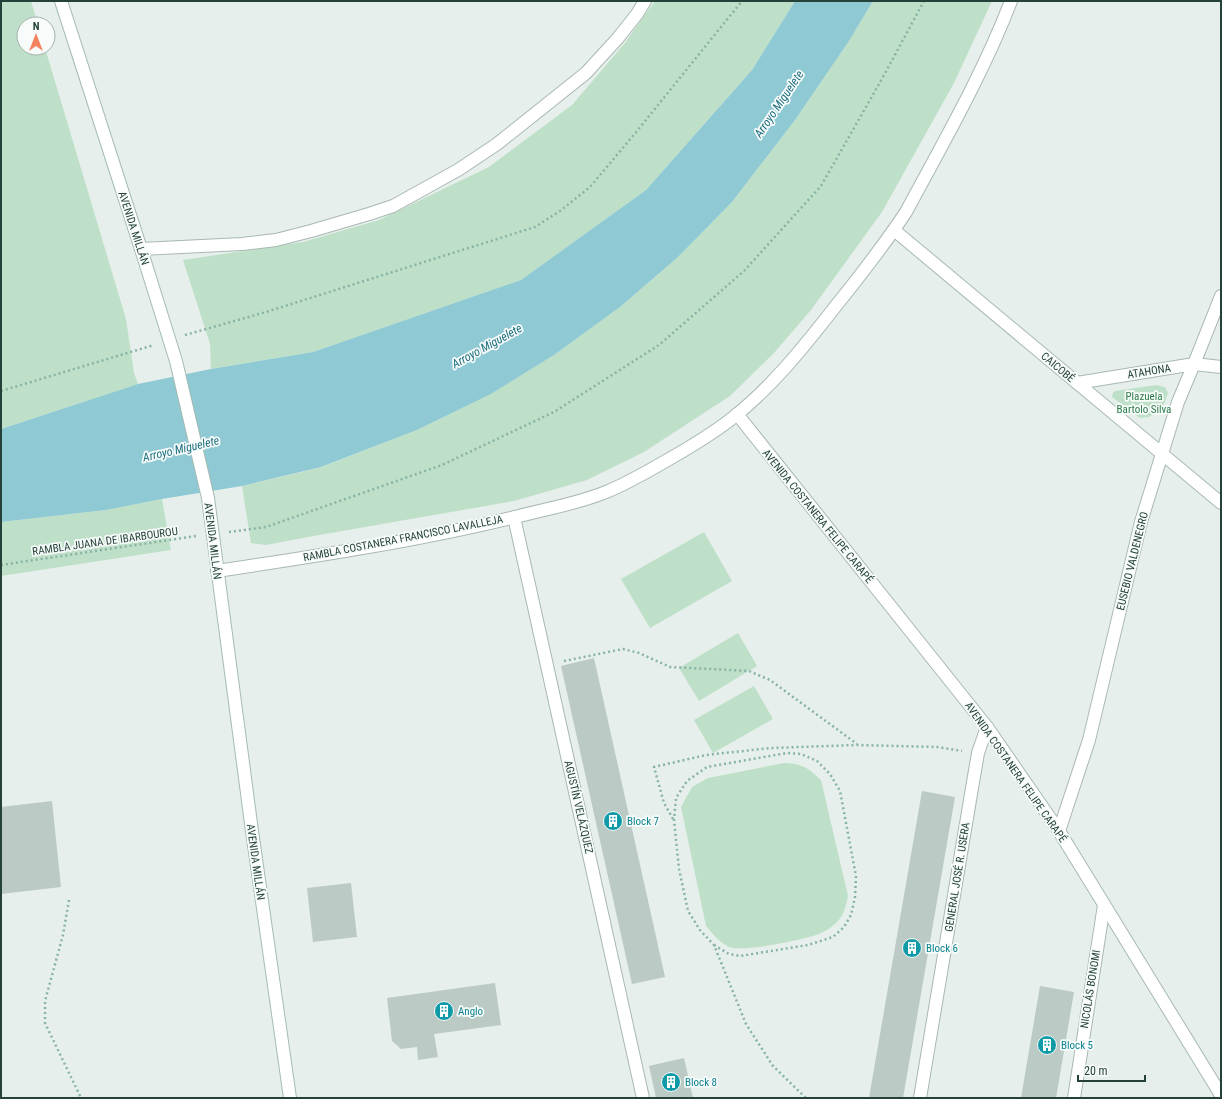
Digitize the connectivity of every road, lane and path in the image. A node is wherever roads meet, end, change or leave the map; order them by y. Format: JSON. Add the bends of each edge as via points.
{"nodes":[{"id":1,"x":61,"y":1,"type":"edge"},
{"id":2,"x":645,"y":1,"type":"edge"},
{"id":3,"x":742,"y":1,"type":"edge"},
{"id":4,"x":924,"y":1,"type":"edge"},
{"id":5,"x":1011,"y":1,"type":"edge"},
{"id":6,"x":894,"y":230,"type":"junction"},
{"id":7,"x":141,"y":249,"type":"junction"},
{"id":8,"x":1221,"y":296,"type":"edge"},
{"id":9,"x":170,"y":340,"type":"junction"},
{"id":10,"x":1194,"y":364,"type":"junction"},
{"id":11,"x":1221,"y":367,"type":"edge"},
{"id":12,"x":1077,"y":383,"type":"junction"},
{"id":13,"x":1,"y":391,"type":"edge"},
{"id":14,"x":737,"y":414,"type":"junction"},
{"id":15,"x":1163,"y":454,"type":"junction"},
{"id":16,"x":1221,"y":503,"type":"edge"},
{"id":17,"x":514,"y":517,"type":"junction"},
{"id":18,"x":212,"y":534,"type":"junction"},
{"id":19,"x":1,"y":565,"type":"edge"},
{"id":20,"x":217,"y":571,"type":"junction"},
{"id":21,"x":547,"y":665,"type":"junction"},
{"id":22,"x":987,"y":727,"type":"junction"},
{"id":23,"x":857,"y":744,"type":"junction"},
{"id":24,"x":978,"y":754,"type":"junction"},
{"id":25,"x":674,"y":820,"type":"junction"},
{"id":26,"x":1059,"y":831,"type":"junction"},
{"id":27,"x":69,"y":900,"type":"dead end"},
{"id":28,"x":1104,"y":904,"type":"junction"},
{"id":29,"x":714,"y":946,"type":"junction"},
{"id":30,"x":1221,"y":1095,"type":"edge"},
{"id":31,"x":81,"y":1098,"type":"edge"},
{"id":32,"x":290,"y":1098,"type":"edge"},
{"id":33,"x":643,"y":1098,"type":"edge"},
{"id":34,"x":806,"y":1098,"type":"edge"},
{"id":35,"x":920,"y":1098,"type":"edge"},
{"id":36,"x":1074,"y":1098,"type":"edge"}],
"edges":[{"from":1,"to":7,"type":"street","name":"AVENIDA MILLÁN"},
{"from":2,"to":7,"type":"street","via":[[623,32],[586,73],[497,144],[458,170],[393,206],[276,240]]},
{"from":3,"to":9,"type":"path","via":[[590,187],[535,227]]},
{"from":4,"to":18,"type":"path","name":"RAMBLA JUANA DE IBARBOUROU","via":[[822,186],[744,271],[659,345],[554,412],[442,465],[266,527]]},
{"from":5,"to":6,"type":"street","name":"RAMBLA COSTANERA FRANCISCO LAVALLEJA","via":[[972,88]]},
{"from":6,"to":12,"type":"street","name":"CAICOBÉ"},
{"from":6,"to":14,"type":"street","name":"RAMBLA COSTANERA FRANCISCO LAVALLEJA","via":[[796,357]]},
{"from":7,"to":9,"type":"street","name":"AVENIDA MILLÁN"},
{"from":8,"to":10,"type":"street","name":"EUSEBIO VALDENEGRO"},
{"from":9,"to":13,"type":"path"},
{"from":9,"to":18,"type":"street","name":"AVENIDA MILLÁN","via":[[208,498]]},
{"from":10,"to":11,"type":"street","name":"ATAHONA"},
{"from":10,"to":12,"type":"street","name":"ATAHONA"},
{"from":10,"to":15,"type":"street","name":"EUSEBIO VALDENEGRO","via":[[1178,402]]},
{"from":12,"to":15,"type":"street","name":"CAICOBÉ"},
{"from":14,"to":17,"type":"street","name":"RAMBLA COSTANERA FRANCISCO LAVALLEJA","via":[[695,445],[606,492]]},
{"from":14,"to":22,"type":"street","name":"AVENIDA COSTANERA FELIPE CARAPÉ"},
{"from":15,"to":16,"type":"street","name":"CAICOBÉ"},
{"from":15,"to":26,"type":"street","name":"EUSEBIO VALDENEGRO","via":[[1141,522],[1089,740]]},
{"from":17,"to":20,"type":"street","name":"RAMBLA COSTANERA FRANCISCO LAVALLEJA","via":[[364,548]]},
{"from":17,"to":21,"type":"street","name":"AGUSTÍN VELÁZQUEZ"},
{"from":18,"to":19,"type":"path","name":"RAMBLA JUANA DE IBARBOUROU"},
{"from":18,"to":20,"type":"street","name":"AVENIDA MILLÁN"},
{"from":20,"to":32,"type":"street","name":"AVENIDA MILLÁN"},
{"from":21,"to":23,"type":"path","via":[[623,648],[670,667],[749,670],[770,680]]},
{"from":21,"to":33,"type":"street","name":"AGUSTÍN VELÁZQUEZ"},
{"from":22,"to":24,"type":"street","name":"GENERAL JOSÉ R. USERA"},
{"from":22,"to":26,"type":"street","name":"AVENIDA COSTANERA FELIPE CARAPÉ"},
{"from":23,"to":24,"type":"path","via":[[937,747]]},
{"from":23,"to":25,"type":"path","via":[[771,748],[706,755],[654,767],[664,803]]},
{"from":24,"to":35,"type":"street","name":"GENERAL JOSÉ R. USERA"},
{"from":25,"to":29,"type":"path","via":[[678,869],[688,911]]},
{"from":25,"to":29,"type":"path","via":[[676,798],[687,781],[707,767],[786,753],[801,754],[817,761],[830,774],[840,791],[856,876],[851,915],[844,926],[832,937],[808,946],[740,956],[729,954]]},
{"from":26,"to":28,"type":"street","name":"AVENIDA COSTANERA FELIPE CARAPÉ"},
{"from":27,"to":31,"type":"path","via":[[63,935],[45,1000],[44,1022]]},
{"from":28,"to":30,"type":"street","name":"AVENIDA COSTANERA FELIPE CARAPÉ"},
{"from":28,"to":36,"type":"street","name":"NICOLÁS BONOMI"},
{"from":29,"to":34,"type":"path","via":[[746,1024],[773,1066]]}]}
